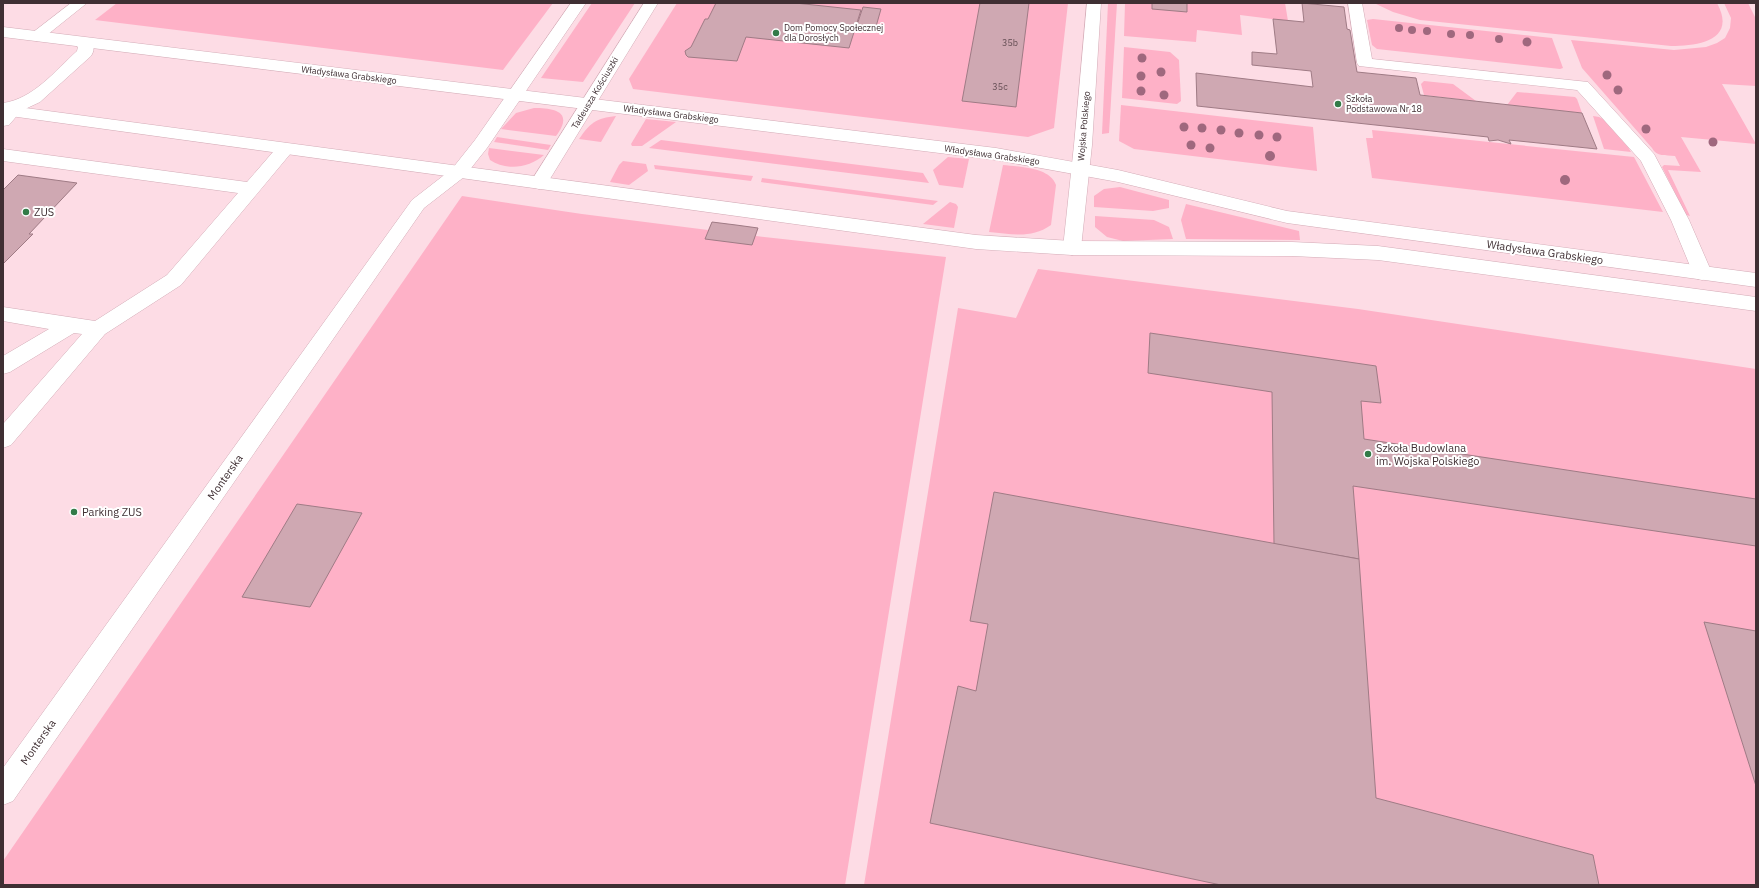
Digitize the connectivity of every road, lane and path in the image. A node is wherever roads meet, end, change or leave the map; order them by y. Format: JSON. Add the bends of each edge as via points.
{"nodes":[{"id":1,"x":80,"y":3,"type":"edge"},
{"id":2,"x":580,"y":3,"type":"edge"},
{"id":3,"x":651,"y":3,"type":"edge"},
{"id":4,"x":1094,"y":3,"type":"edge"},
{"id":5,"x":1354,"y":3,"type":"edge"},
{"id":6,"x":3,"y":32,"type":"edge"},
{"id":7,"x":38,"y":36,"type":"junction"},
{"id":8,"x":80,"y":42,"type":"junction"},
{"id":9,"x":515,"y":95,"type":"junction"},
{"id":10,"x":589,"y":104,"type":"junction"},
{"id":11,"x":5,"y":113,"type":"edge"},
{"id":12,"x":285,"y":148,"type":"junction"},
{"id":13,"x":3,"y":154,"type":"edge"},
{"id":14,"x":1080,"y":168,"type":"junction"},
{"id":15,"x":458,"y":173,"type":"junction"},
{"id":16,"x":539,"y":183,"type":"junction"},
{"id":17,"x":252,"y":189,"type":"junction"},
{"id":18,"x":1334,"y":223,"type":"junction"},
{"id":19,"x":1072,"y":248,"type":"junction"},
{"id":20,"x":1339,"y":251,"type":"junction"},
{"id":21,"x":1702,"y":273,"type":"junction"},
{"id":22,"x":1756,"y":280,"type":"edge"},
{"id":23,"x":1756,"y":304,"type":"edge"},
{"id":24,"x":3,"y":314,"type":"edge"},
{"id":25,"x":71,"y":325,"type":"junction"},
{"id":26,"x":98,"y":329,"type":"junction"},
{"id":27,"x":3,"y":366,"type":"edge"},
{"id":28,"x":3,"y":439,"type":"edge"},
{"id":29,"x":3,"y":791,"type":"edge"}],
"edges":[{"from":1,"to":7,"type":"street"},
{"from":2,"to":9,"type":"street"},
{"from":3,"to":10,"type":"street","name":"Tadeusza Kościuszki"},
{"from":4,"to":14,"type":"street","name":"Wojska Polskiego"},
{"from":5,"to":21,"type":"street","via":[[1366,63],[1582,86],[1648,158],[1680,220]]},
{"from":6,"to":7,"type":"street","name":"Władysława Grabskiego"},
{"from":7,"to":8,"type":"street","name":"Władysława Grabskiego"},
{"from":8,"to":9,"type":"street","name":"Władysława Grabskiego"},
{"from":8,"to":11,"type":"street","via":[[85,44],[85,53],[40,94]]},
{"from":9,"to":10,"type":"street","name":"Władysława Grabskiego"},
{"from":9,"to":15,"type":"street"},
{"from":10,"to":14,"type":"street","name":"Władysława Grabskiego","via":[[996,154]]},
{"from":10,"to":16,"type":"street","name":"Tadeusza Kościuszki"},
{"from":11,"to":12,"type":"street"},
{"from":12,"to":15,"type":"street"},
{"from":12,"to":17,"type":"street"},
{"from":13,"to":17,"type":"street"},
{"from":14,"to":18,"type":"street","name":"Władysława Grabskiego","via":[[1263,212]]},
{"from":14,"to":19,"type":"street","name":"Wojska Polskiego"},
{"from":15,"to":16,"type":"street"},
{"from":15,"to":29,"type":"street","name":"Monterska","via":[[418,204]]},
{"from":16,"to":19,"type":"street","via":[[976,242]]},
{"from":17,"to":26,"type":"street","via":[[174,280]]},
{"from":18,"to":20,"type":"street"},
{"from":18,"to":21,"type":"street","name":"Władysława Grabskiego"},
{"from":19,"to":20,"type":"street","via":[[1284,248]]},
{"from":20,"to":23,"type":"street","via":[[1378,253]]},
{"from":21,"to":22,"type":"street","name":"Władysława Grabskiego"},
{"from":24,"to":25,"type":"street"},
{"from":25,"to":26,"type":"street"},
{"from":25,"to":27,"type":"street"},
{"from":26,"to":28,"type":"street"}]}
